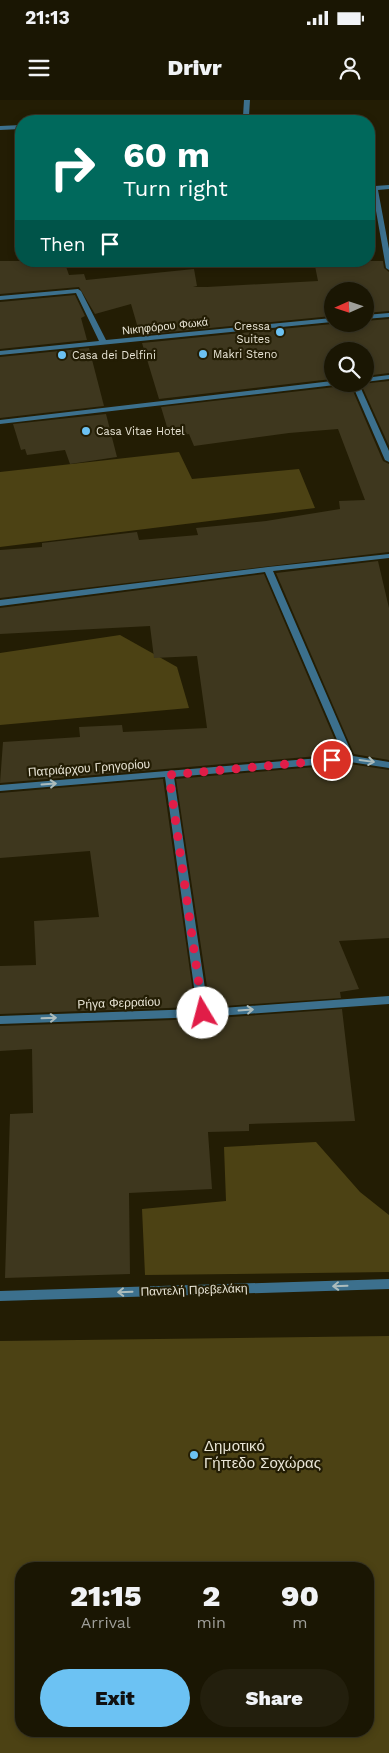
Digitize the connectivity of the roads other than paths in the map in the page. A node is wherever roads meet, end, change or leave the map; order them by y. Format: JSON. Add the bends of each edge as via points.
{"nodes":[{"id":1,"x":247,"y":100,"type":"edge"},
{"id":2,"x":246,"y":115,"type":"edge"},
{"id":3,"x":15,"y":127,"type":"edge"},
{"id":4,"x":0,"y":128,"type":"edge"},
{"id":5,"x":389,"y":187,"type":"edge"},
{"id":6,"x":389,"y":268,"type":"edge"},
{"id":7,"x":0,"y":298,"type":"edge"},
{"id":8,"x":389,"y":315,"type":"edge"},
{"id":9,"x":374,"y":316,"type":"edge"},
{"id":10,"x":324,"y":321,"type":"edge"},
{"id":11,"x":104,"y":343,"type":"junction"},
{"id":12,"x":0,"y":353,"type":"edge"},
{"id":13,"x":389,"y":377,"type":"edge"},
{"id":14,"x":374,"y":379,"type":"edge"},
{"id":15,"x":324,"y":384,"type":"edge"},
{"id":16,"x":359,"y":392,"type":"edge"},
{"id":17,"x":0,"y":422,"type":"edge"},
{"id":18,"x":389,"y":460,"type":"edge"},
{"id":19,"x":389,"y":556,"type":"edge"},
{"id":20,"x":268,"y":569,"type":"junction"},
{"id":21,"x":0,"y":603,"type":"edge"},
{"id":22,"x":350,"y":759,"type":"junction"},
{"id":23,"x":389,"y":765,"type":"edge"},
{"id":24,"x":169,"y":775,"type":"junction"},
{"id":25,"x":0,"y":788,"type":"edge"},
{"id":26,"x":389,"y":1000,"type":"edge"},
{"id":27,"x":203,"y":1013,"type":"junction"},
{"id":28,"x":0,"y":1020,"type":"edge"},
{"id":29,"x":389,"y":1284,"type":"edge"},
{"id":30,"x":0,"y":1296,"type":"edge"}],
"edges":[{"from":1,"to":2,"type":"street"},
{"from":3,"to":4,"type":"street"},
{"from":5,"to":6,"type":"street","via":[[375,188]]},
{"from":7,"to":11,"type":"street","via":[[78,291]]},
{"from":8,"to":9,"type":"street"},
{"from":10,"to":11,"type":"street","name":"Νικηφόρου Φωκά"},
{"from":11,"to":12,"type":"street","name":"Νικηφόρου Φωκά"},
{"from":13,"to":14,"type":"street"},
{"from":15,"to":17,"type":"street"},
{"from":16,"to":18,"type":"street"},
{"from":19,"to":20,"type":"street"},
{"from":20,"to":21,"type":"street"},
{"from":20,"to":22,"type":"street"},
{"from":22,"to":23,"type":"street","name":"Πατριάρχου Γρηγορίου","one_way":true},
{"from":22,"to":24,"type":"street","name":"Πατριάρχου Γρηγορίου"},
{"from":25,"to":24,"type":"street","name":"Πατριάρχου Γρηγορίου","one_way":true},
{"from":24,"to":27,"type":"street"},
{"from":27,"to":26,"type":"street","name":"Ρήγα Φερραίου","one_way":true},
{"from":28,"to":27,"type":"street","name":"Ρήγα Φερραίου","one_way":true},
{"from":29,"to":30,"type":"street","name":"Παντελή Πρεβελάκη","one_way":true}]}
